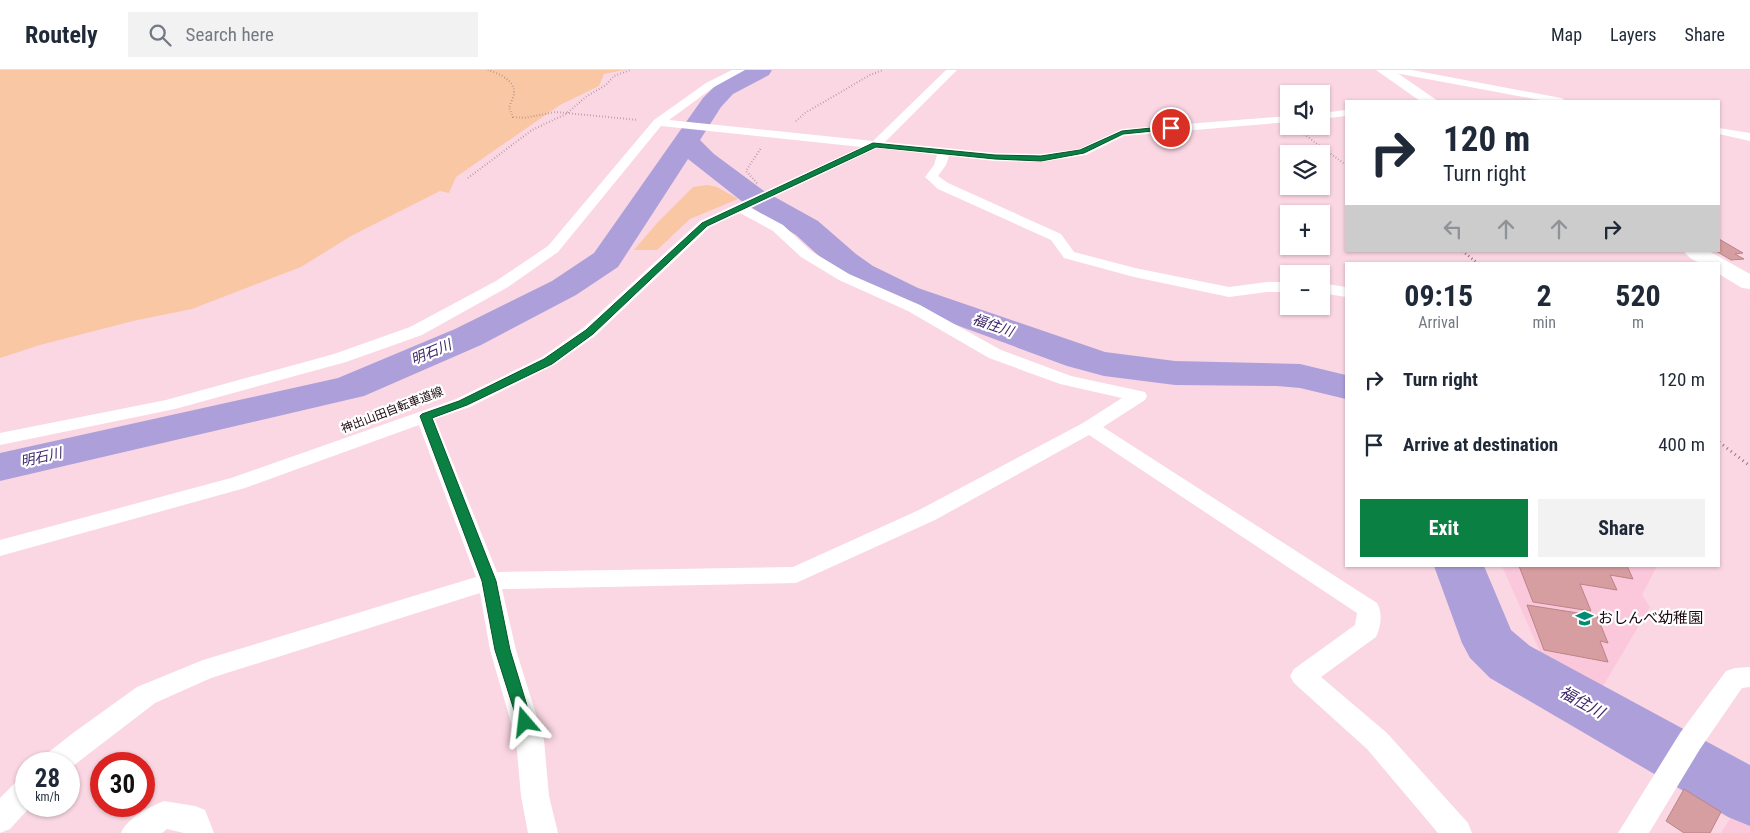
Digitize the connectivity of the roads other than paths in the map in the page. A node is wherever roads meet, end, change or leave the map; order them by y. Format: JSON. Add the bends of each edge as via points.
{"nodes":[{"id":1,"x":740,"y":70,"type":"edge"},
{"id":2,"x":952,"y":70,"type":"edge"},
{"id":3,"x":1383,"y":70,"type":"edge"},
{"id":4,"x":1395,"y":70,"type":"edge"},
{"id":5,"x":1428,"y":100,"type":"edge"},
{"id":6,"x":1556,"y":100,"type":"edge"},
{"id":7,"x":1345,"y":113,"type":"edge"},
{"id":8,"x":1330,"y":115,"type":"edge"},
{"id":9,"x":1280,"y":120,"type":"edge"},
{"id":10,"x":658,"y":122,"type":"junction"},
{"id":11,"x":1720,"y":131,"type":"edge"},
{"id":12,"x":1750,"y":137,"type":"edge"},
{"id":13,"x":875,"y":145,"type":"junction"},
{"id":14,"x":944,"y":152,"type":"junction"},
{"id":15,"x":741,"y":208,"type":"junction"},
{"id":16,"x":1696,"y":252,"type":"edge"},
{"id":17,"x":1714,"y":262,"type":"edge"},
{"id":18,"x":1720,"y":265,"type":"edge"},
{"id":19,"x":1750,"y":283,"type":"edge"},
{"id":20,"x":1280,"y":287,"type":"edge"},
{"id":21,"x":1330,"y":289,"type":"edge"},
{"id":22,"x":1345,"y":292,"type":"edge"},
{"id":23,"x":426,"y":416,"type":"junction"},
{"id":24,"x":1090,"y":427,"type":"junction"},
{"id":25,"x":0,"y":439,"type":"edge"},
{"id":26,"x":1,"y":553,"type":"edge"},
{"id":27,"x":489,"y":581,"type":"junction"},
{"id":28,"x":1750,"y":677,"type":"edge"},
{"id":29,"x":70,"y":752,"type":"edge"},
{"id":30,"x":15,"y":803,"type":"edge"},
{"id":31,"x":0,"y":819,"type":"edge"},
{"id":32,"x":136,"y":833,"type":"edge"},
{"id":33,"x":199,"y":833,"type":"edge"},
{"id":34,"x":543,"y":833,"type":"edge"},
{"id":35,"x":1457,"y":833,"type":"edge"},
{"id":36,"x":1633,"y":833,"type":"edge"}],
"edges":[{"from":1,"to":10,"type":"street","via":[[710,85]]},
{"from":2,"to":13,"type":"street"},
{"from":3,"to":5,"type":"main road"},
{"from":4,"to":6,"type":"street"},
{"from":7,"to":8,"type":"street"},
{"from":9,"to":14,"type":"street","via":[[1122,133],[1082,152],[1041,158]]},
{"from":10,"to":13,"type":"street"},
{"from":10,"to":25,"type":"street","via":[[553,248],[502,284],[416,331],[340,358],[168,405]]},
{"from":11,"to":12,"type":"street"},
{"from":13,"to":14,"type":"street"},
{"from":13,"to":15,"type":"street"},
{"from":14,"to":20,"type":"street","via":[[931,177],[943,186],[1056,237],[1069,256],[1229,292]]},
{"from":15,"to":23,"type":"street","via":[[705,224],[589,332],[548,362],[463,403]]},
{"from":15,"to":24,"type":"street","via":[[778,228],[806,254],[844,277],[914,308],[995,354],[1066,380],[1138,396]]},
{"from":16,"to":17,"type":"main road"},
{"from":18,"to":19,"type":"main road"},
{"from":21,"to":22,"type":"street"},
{"from":23,"to":26,"type":"street","via":[[238,483]]},
{"from":23,"to":27,"type":"street"},
{"from":24,"to":27,"type":"street","via":[[927,515],[796,575]]},
{"from":24,"to":35,"type":"street","via":[[1369,608],[1367,630],[1303,676],[1377,741]]},
{"from":27,"to":29,"type":"street","via":[[203,670],[146,694]]},
{"from":27,"to":34,"type":"street","via":[[503,650],[530,740],[535,796]]},
{"from":28,"to":36,"type":"street","via":[[1734,678]]},
{"from":30,"to":31,"type":"street"},
{"from":32,"to":33,"type":"street","via":[[164,816],[195,820]]}]}
